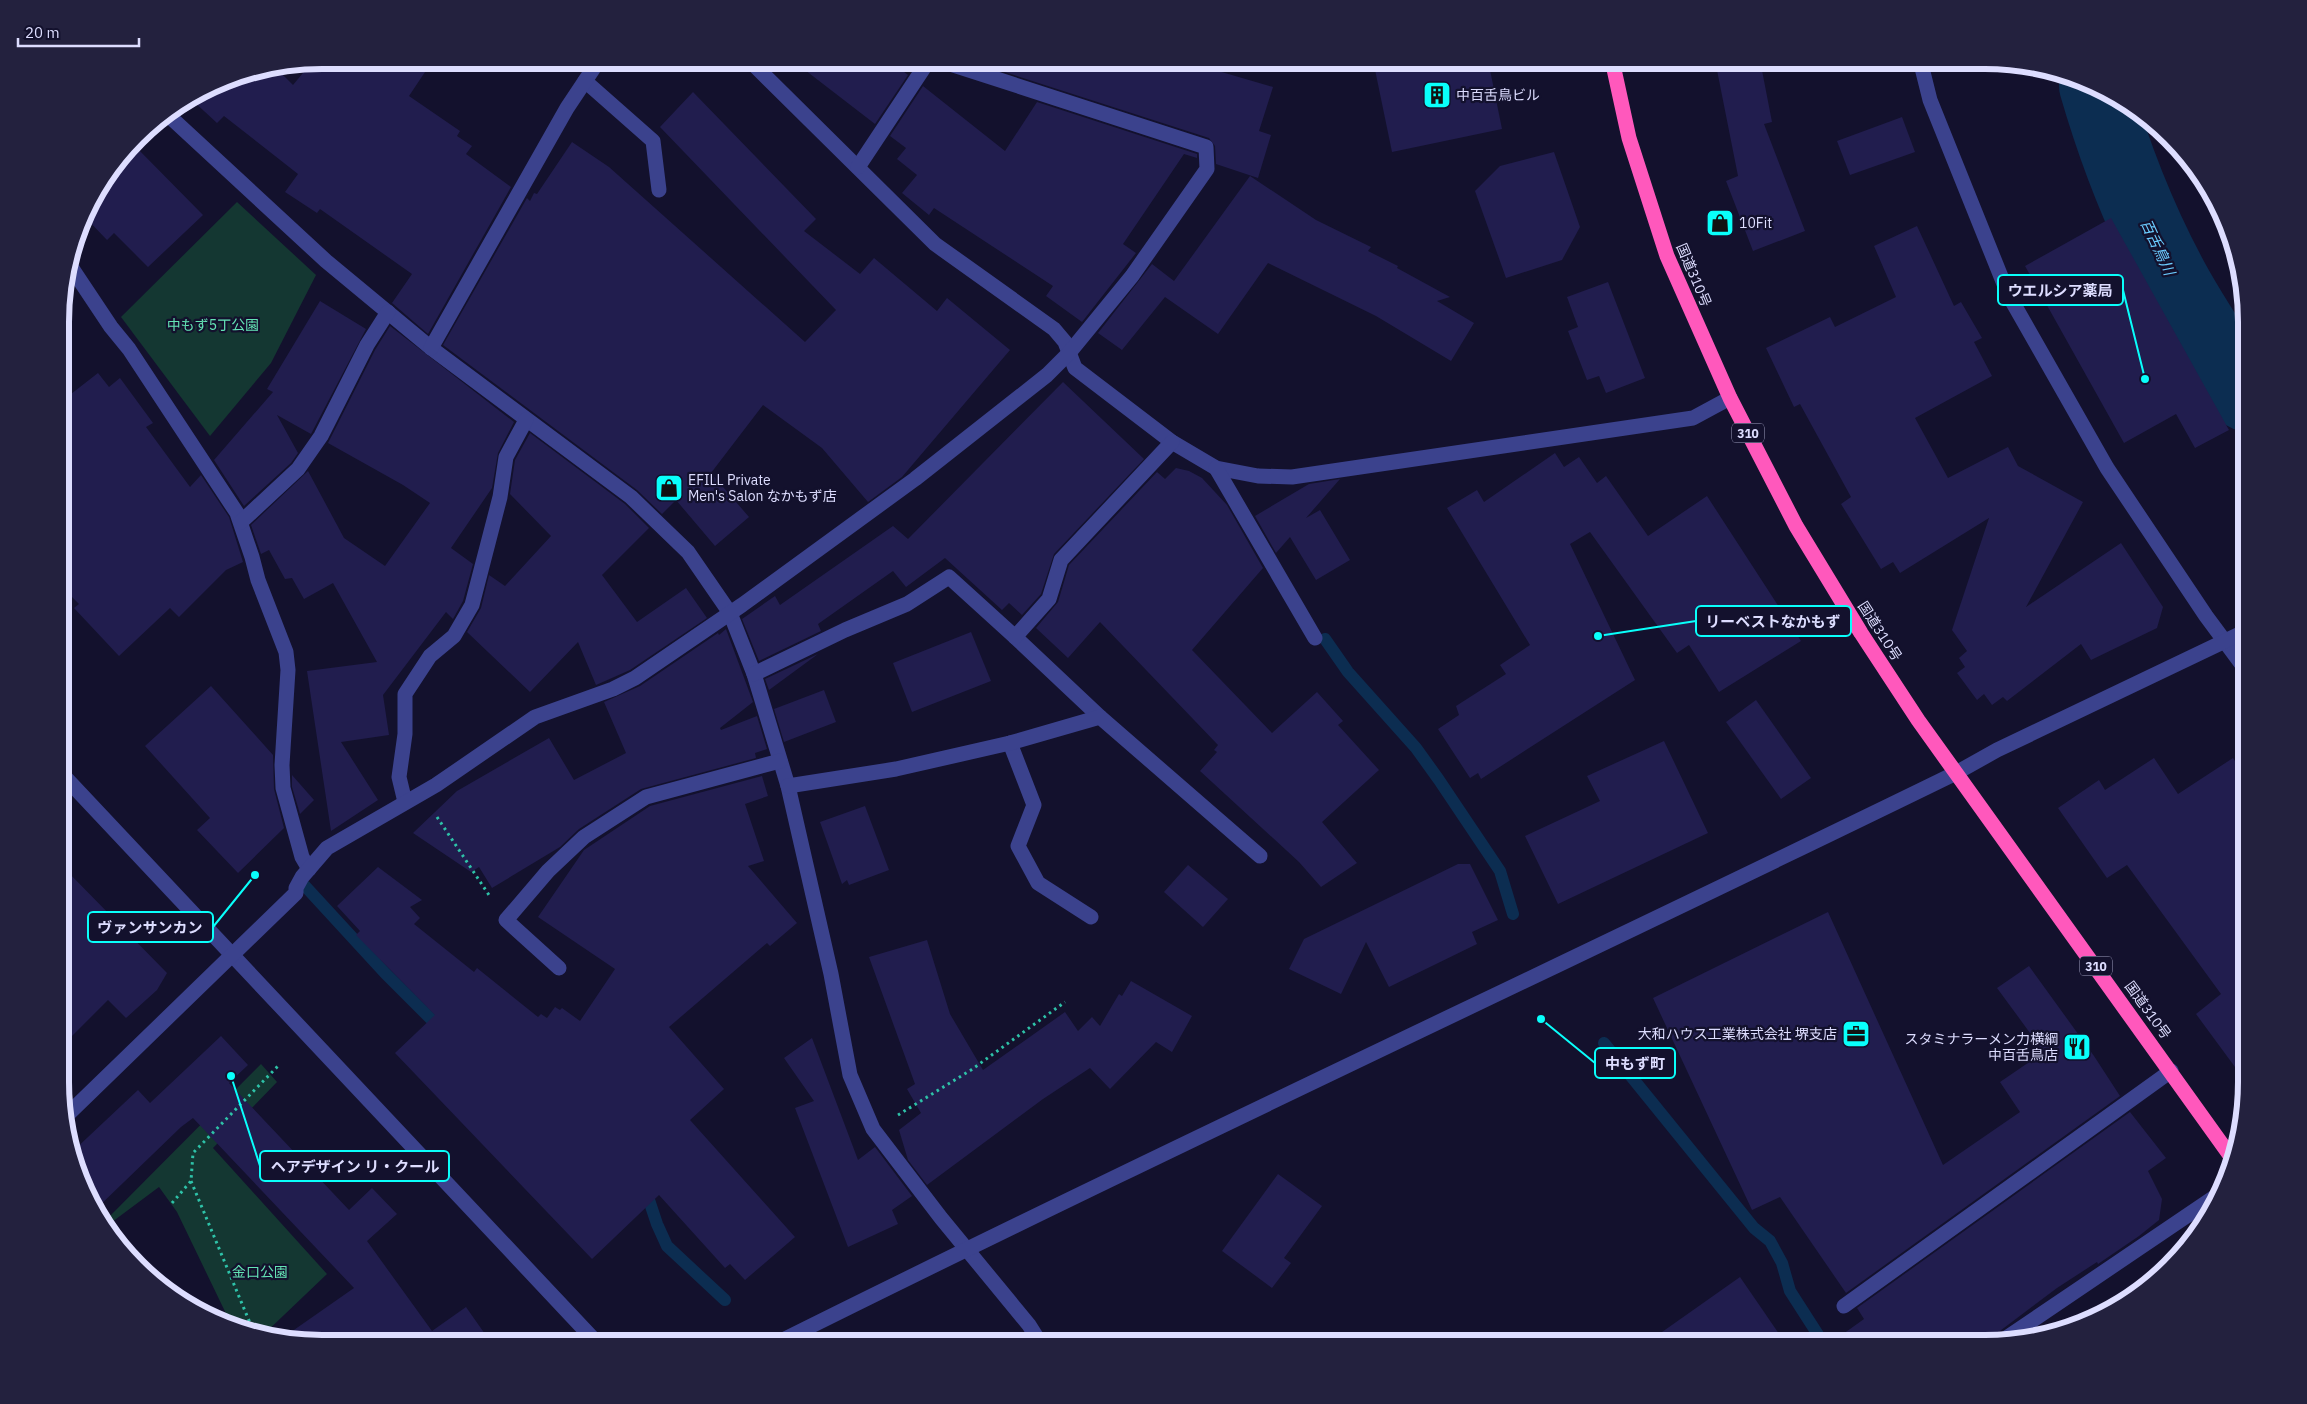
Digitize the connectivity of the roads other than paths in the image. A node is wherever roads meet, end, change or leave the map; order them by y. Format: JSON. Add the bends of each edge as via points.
{"nodes":[{"id":1,"x":592,"y":69,"type":"edge"},
{"id":2,"x":757,"y":69,"type":"edge"},
{"id":3,"x":923,"y":69,"type":"edge"},
{"id":4,"x":966,"y":69,"type":"edge"},
{"id":5,"x":1614,"y":69,"type":"edge"},
{"id":6,"x":1922,"y":69,"type":"edge"},
{"id":7,"x":585,"y":81,"type":"junction"},
{"id":8,"x":172,"y":118,"type":"edge"},
{"id":9,"x":858,"y":167,"type":"junction"},
{"id":10,"x":659,"y":190,"type":"dead end"},
{"id":11,"x":74,"y":272,"type":"edge"},
{"id":12,"x":388,"y":312,"type":"junction"},
{"id":13,"x":431,"y":348,"type":"junction"},
{"id":14,"x":1069,"y":352,"type":"junction"},
{"id":15,"x":1730,"y":398,"type":"junction"},
{"id":16,"x":526,"y":420,"type":"junction"},
{"id":17,"x":1172,"y":442,"type":"junction"},
{"id":18,"x":1216,"y":468,"type":"junction"},
{"id":19,"x":241,"y":522,"type":"junction"},
{"id":20,"x":730,"y":613,"type":"junction"},
{"id":21,"x":2238,"y":635,"type":"edge"},
{"id":22,"x":1015,"y":638,"type":"junction"},
{"id":23,"x":1315,"y":638,"type":"dead end"},
{"id":24,"x":2225,"y":641,"type":"junction"},
{"id":25,"x":2238,"y":659,"type":"edge"},
{"id":26,"x":754,"y":674,"type":"junction"},
{"id":27,"x":1100,"y":717,"type":"junction"},
{"id":28,"x":1010,"y":744,"type":"junction"},
{"id":29,"x":780,"y":761,"type":"junction"},
{"id":30,"x":1956,"y":773,"type":"junction"},
{"id":31,"x":69,"y":781,"type":"edge"},
{"id":32,"x":788,"y":786,"type":"junction"},
{"id":33,"x":405,"y":802,"type":"junction"},
{"id":34,"x":1260,"y":856,"type":"dead end"},
{"id":35,"x":308,"y":869,"type":"junction"},
{"id":36,"x":1090,"y":917,"type":"dead end"},
{"id":37,"x":232,"y":956,"type":"junction"},
{"id":38,"x":559,"y":968,"type":"dead end"},
{"id":39,"x":2172,"y":1071,"type":"junction"},
{"id":40,"x":71,"y":1112,"type":"edge"},
{"id":41,"x":2228,"y":1153,"type":"edge"},
{"id":42,"x":2208,"y":1202,"type":"edge"},
{"id":43,"x":967,"y":1248,"type":"junction"},
{"id":44,"x":1844,"y":1306,"type":"dead end"},
{"id":45,"x":2014,"y":1333,"type":"edge"},
{"id":46,"x":590,"y":1335,"type":"edge"},
{"id":47,"x":793,"y":1335,"type":"edge"},
{"id":48,"x":1036,"y":1335,"type":"edge"}],
"edges":[{"from":1,"to":7,"type":"street"},
{"from":2,"to":9,"type":"street"},
{"from":3,"to":9,"type":"street"},
{"from":4,"to":14,"type":"street","via":[[1206,147],[1207,169],[1132,276]]},
{"from":5,"to":15,"type":"highway","name":"国道310号","number":"310","via":[[1629,138],[1667,256]]},
{"from":6,"to":24,"type":"street","via":[[1930,100],[2008,294],[2107,468]]},
{"from":7,"to":10,"type":"street","via":[[653,141]]},
{"from":7,"to":13,"type":"street"},
{"from":8,"to":12,"type":"street","via":[[326,261]]},
{"from":9,"to":14,"type":"street","via":[[936,244],[1054,329]]},
{"from":11,"to":19,"type":"street","via":[[129,349]]},
{"from":12,"to":13,"type":"street"},
{"from":12,"to":19,"type":"street","via":[[367,345],[321,436],[298,469]]},
{"from":13,"to":16,"type":"street"},
{"from":14,"to":17,"type":"street","via":[[1075,368]]},
{"from":14,"to":20,"type":"street","via":[[1047,375],[915,479]]},
{"from":15,"to":18,"type":"street","via":[[1693,418],[1292,477],[1258,476]]},
{"from":15,"to":30,"type":"highway","name":"国道310号","number":"310","via":[[1796,526],[1861,633]]},
{"from":16,"to":20,"type":"street","via":[[638,504],[688,552]]},
{"from":16,"to":33,"type":"street","via":[[506,457],[500,497],[472,605],[454,636],[430,656],[405,694],[405,734],[399,777]]},
{"from":17,"to":18,"type":"street"},
{"from":17,"to":22,"type":"street","via":[[1061,560],[1049,600]]},
{"from":18,"to":23,"type":"street"},
{"from":19,"to":35,"type":"street","via":[[258,580],[286,652],[283,788]]},
{"from":20,"to":26,"type":"street"},
{"from":20,"to":33,"type":"street","via":[[629,682],[529,721]]},
{"from":21,"to":24,"type":"street"},
{"from":22,"to":26,"type":"street","via":[[949,578],[907,604]]},
{"from":22,"to":27,"type":"street"},
{"from":24,"to":25,"type":"street"},
{"from":24,"to":30,"type":"street","via":[[1997,750]]},
{"from":26,"to":29,"type":"street"},
{"from":27,"to":28,"type":"street"},
{"from":27,"to":34,"type":"street"},
{"from":28,"to":32,"type":"street","via":[[896,770]]},
{"from":28,"to":36,"type":"street","via":[[1034,805],[1018,846],[1038,883]]},
{"from":29,"to":32,"type":"street"},
{"from":29,"to":38,"type":"street","via":[[646,797],[584,837],[548,871],[506,920]]},
{"from":30,"to":39,"type":"highway","name":"国道310号","number":"310"},
{"from":30,"to":43,"type":"street"},
{"from":31,"to":37,"type":"street"},
{"from":32,"to":43,"type":"street","via":[[831,974],[850,1075],[873,1129]]},
{"from":33,"to":35,"type":"street","via":[[327,848]]},
{"from":35,"to":37,"type":"street","via":[[297,884],[296,893]]},
{"from":37,"to":40,"type":"street"},
{"from":37,"to":46,"type":"street"},
{"from":39,"to":41,"type":"highway","name":"国道310号","number":"310"},
{"from":39,"to":44,"type":"street"},
{"from":42,"to":45,"type":"street"},
{"from":43,"to":47,"type":"street"},
{"from":43,"to":48,"type":"street"}]}
